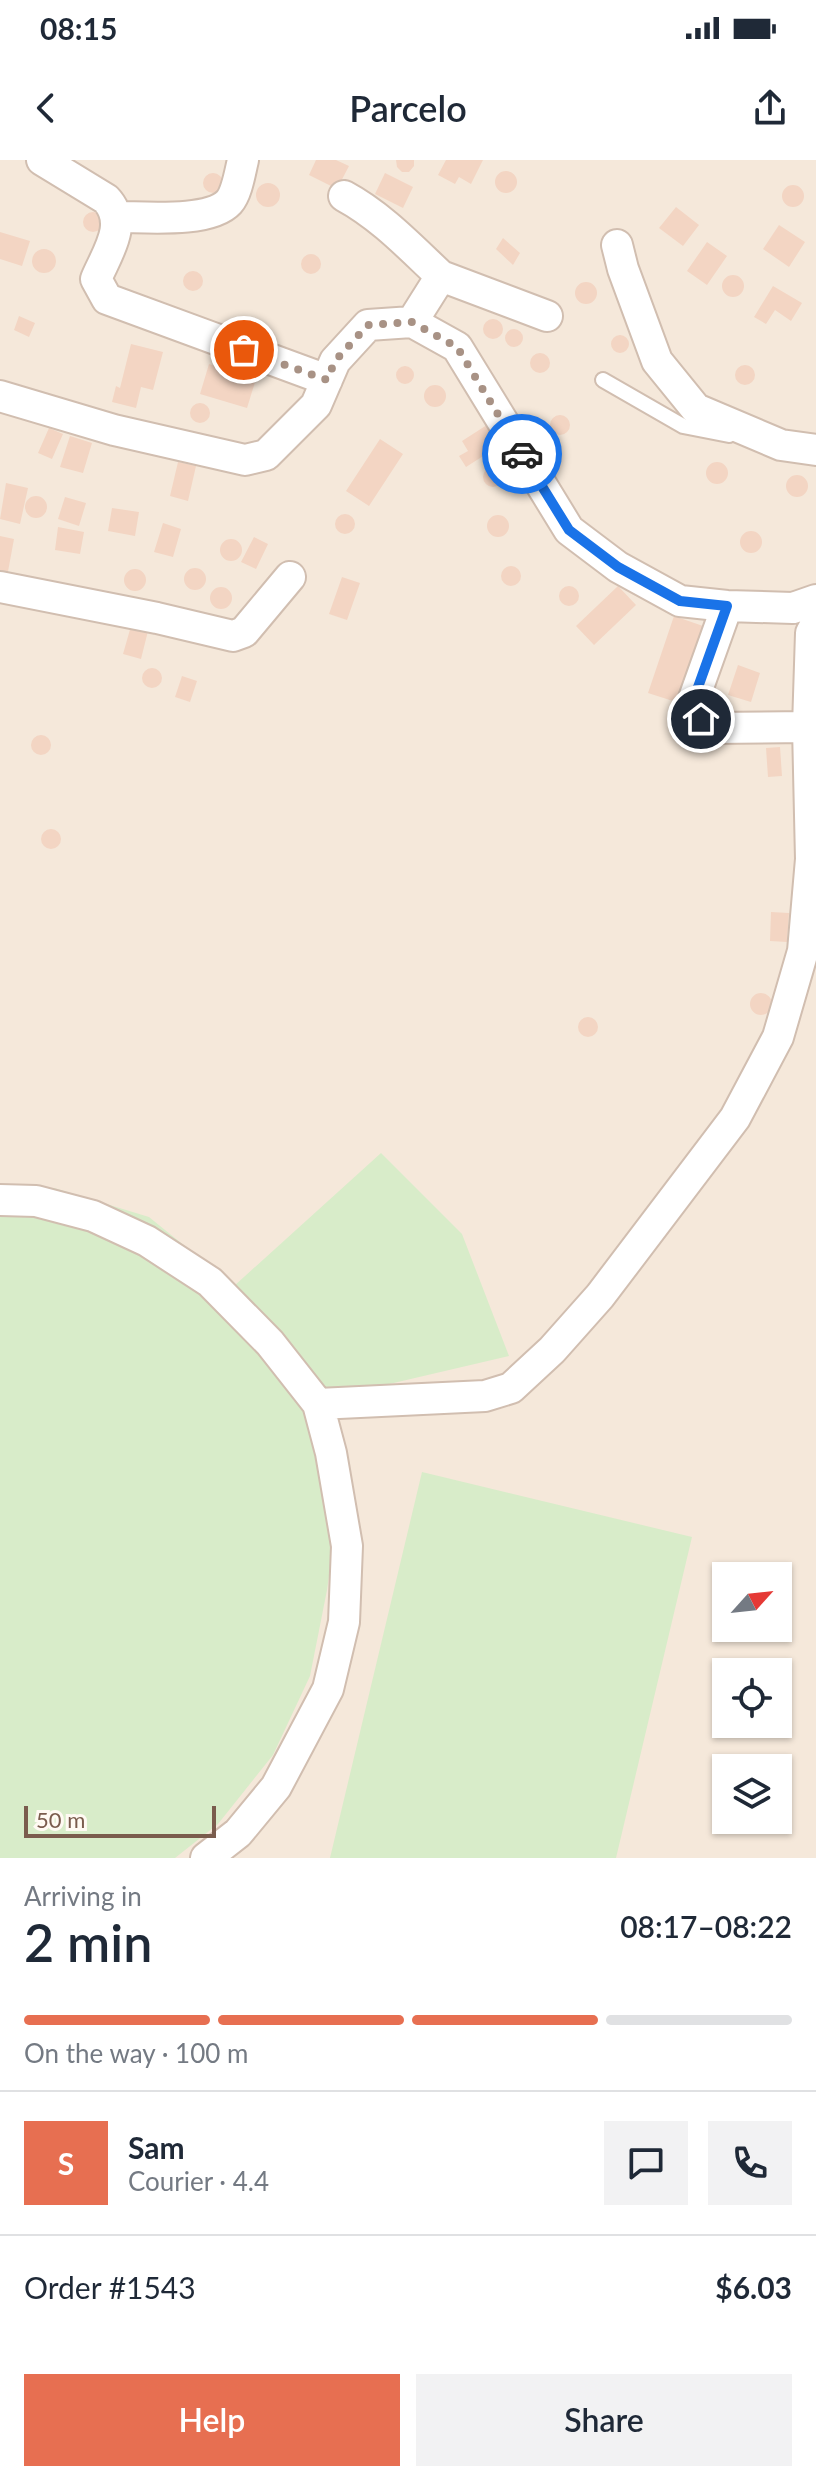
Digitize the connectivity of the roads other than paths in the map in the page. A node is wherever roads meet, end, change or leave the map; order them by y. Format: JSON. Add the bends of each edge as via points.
{"nodes":[{"id":1,"x":42,"y":160,"type":"edge"},
{"id":2,"x":243,"y":160,"type":"edge"},
{"id":3,"x":344,"y":196,"type":"dead end"},
{"id":4,"x":118,"y":217,"type":"junction"},
{"id":5,"x":617,"y":245,"type":"dead end"},
{"id":6,"x":441,"y":276,"type":"junction"},
{"id":7,"x":547,"y":316,"type":"dead end"},
{"id":8,"x":412,"y":322,"type":"junction"},
{"id":9,"x":327,"y":380,"type":"junction"},
{"id":10,"x":603,"y":380,"type":"dead end"},
{"id":11,"x":0,"y":396,"type":"edge"},
{"id":12,"x":781,"y":445,"type":"junction"},
{"id":13,"x":816,"y":450,"type":"edge"},
{"id":14,"x":290,"y":577,"type":"dead end"},
{"id":15,"x":0,"y":587,"type":"edge"},
{"id":16,"x":816,"y":600,"type":"edge"},
{"id":17,"x":727,"y":606,"type":"junction"},
{"id":18,"x":816,"y":624,"type":"edge"},
{"id":19,"x":813,"y":663,"type":"edge"},
{"id":20,"x":808,"y":727,"type":"junction"},
{"id":21,"x":0,"y":1200,"type":"edge"},
{"id":22,"x":318,"y":1404,"type":"junction"},
{"id":23,"x":206,"y":1858,"type":"edge"}],
"edges":[{"from":1,"to":4,"type":"street","via":[[106,199]]},
{"from":2,"to":4,"type":"street","via":[[231,201],[218,210]]},
{"from":3,"to":6,"type":"street","via":[[388,226]]},
{"from":4,"to":9,"type":"street","via":[[96,279],[107,299]]},
{"from":5,"to":12,"type":"street","via":[[657,361],[686,397],[696,409]]},
{"from":6,"to":7,"type":"street"},
{"from":6,"to":8,"type":"street"},
{"from":8,"to":9,"type":"street","via":[[368,325],[335,361]]},
{"from":8,"to":17,"type":"street","via":[[457,347],[569,530],[618,567],[680,601]]},
{"from":9,"to":11,"type":"street","via":[[316,405],[266,455],[245,460],[114,430]]},
{"from":10,"to":12,"type":"lane","via":[[683,426]]},
{"from":12,"to":13,"type":"street"},
{"from":14,"to":15,"type":"street","via":[[244,632],[233,636]]},
{"from":16,"to":17,"type":"street","via":[[793,608]]},
{"from":17,"to":20,"type":"street","via":[[692,704],[701,719],[711,728]]},
{"from":18,"to":19,"type":"street","via":[[811,633]]},
{"from":19,"to":20,"type":"street"},
{"from":20,"to":22,"type":"street","via":[[811,859],[803,951],[778,1037],[735,1118],[600,1296],[511,1388],[485,1396]]},
{"from":21,"to":22,"type":"street","via":[[36,1201],[93,1216],[160,1249],[210,1282],[270,1343]]},
{"from":22,"to":23,"type":"street","via":[[347,1546],[344,1622],[328,1689],[276,1787],[238,1833]]}]}
